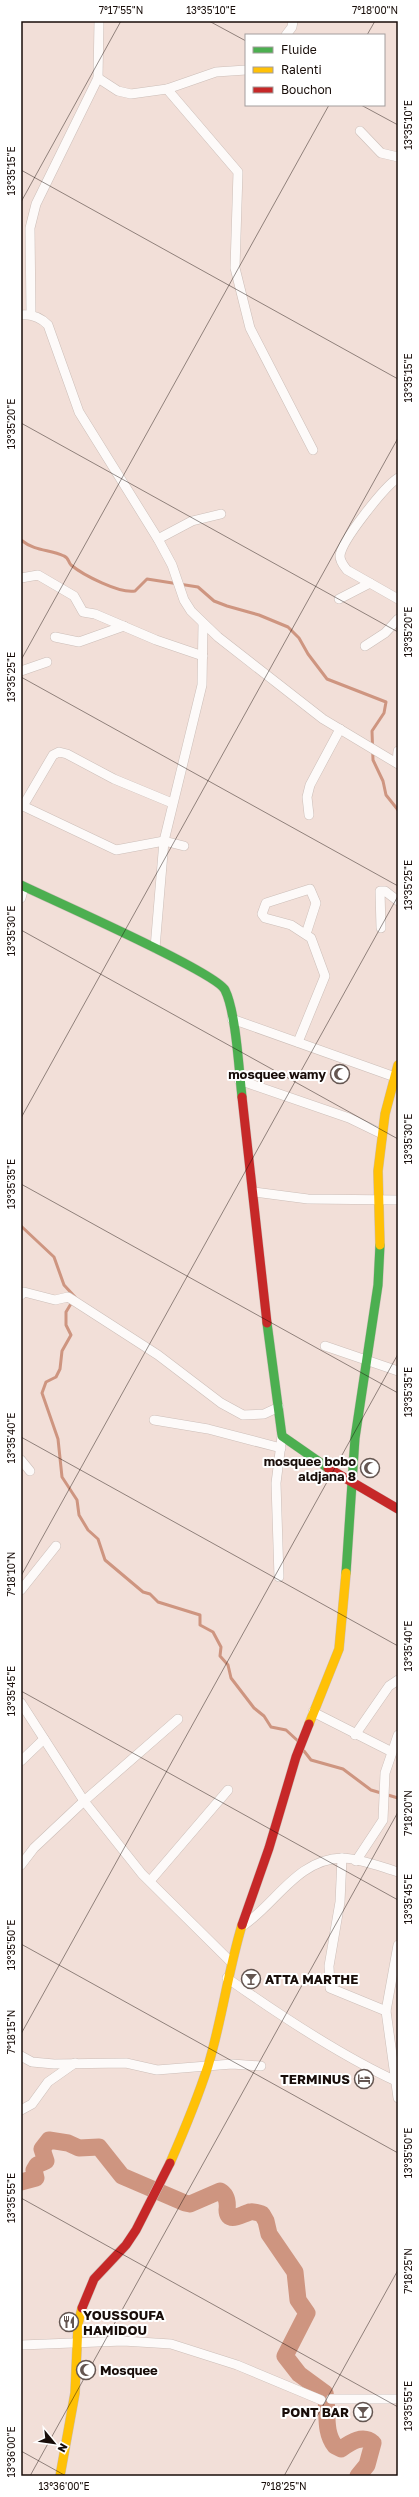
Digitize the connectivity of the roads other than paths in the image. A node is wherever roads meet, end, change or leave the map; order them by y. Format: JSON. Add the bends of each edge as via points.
{"nodes":[{"id":1,"x":99,"y":21,"type":"edge"},
{"id":2,"x":293,"y":21,"type":"edge"},
{"id":3,"x":287,"y":34,"type":"edge"},
{"id":4,"x":245,"y":70,"type":"edge"},
{"id":5,"x":98,"y":78,"type":"junction"},
{"id":6,"x":167,"y":89,"type":"junction"},
{"id":7,"x":360,"y":131,"type":"dead end"},
{"id":8,"x":398,"y":157,"type":"edge"},
{"id":9,"x":21,"y":315,"type":"edge"},
{"id":10,"x":31,"y":315,"type":"junction"},
{"id":11,"x":313,"y":450,"type":"dead end"},
{"id":12,"x":398,"y":478,"type":"edge"},
{"id":13,"x":220,"y":514,"type":"dead end"},
{"id":14,"x":158,"y":539,"type":"junction"},
{"id":15,"x":21,"y":578,"type":"edge"},
{"id":16,"x":370,"y":583,"type":"junction"},
{"id":17,"x":339,"y":599,"type":"dead end"},
{"id":18,"x":398,"y":599,"type":"edge"},
{"id":19,"x":398,"y":619,"type":"edge"},
{"id":20,"x":203,"y":624,"type":"junction"},
{"id":21,"x":124,"y":626,"type":"junction"},
{"id":22,"x":55,"y":637,"type":"dead end"},
{"id":23,"x":365,"y":646,"type":"dead end"},
{"id":24,"x":203,"y":656,"type":"junction"},
{"id":25,"x":48,"y":662,"type":"dead end"},
{"id":26,"x":21,"y":671,"type":"edge"},
{"id":27,"x":340,"y":729,"type":"junction"},
{"id":28,"x":398,"y":751,"type":"edge"},
{"id":29,"x":397,"y":764,"type":"edge"},
{"id":30,"x":172,"y":803,"type":"junction"},
{"id":31,"x":22,"y":805,"type":"edge"},
{"id":32,"x":309,"y":815,"type":"dead end"},
{"id":33,"x":164,"y":841,"type":"junction"},
{"id":34,"x":184,"y":846,"type":"dead end"},
{"id":35,"x":23,"y":886,"type":"edge"},
{"id":36,"x":21,"y":898,"type":"edge"},
{"id":37,"x":398,"y":901,"type":"edge"},
{"id":38,"x":381,"y":928,"type":"dead end"},
{"id":39,"x":306,"y":934,"type":"junction"},
{"id":40,"x":155,"y":948,"type":"junction"},
{"id":41,"x":232,"y":1019,"type":"junction"},
{"id":42,"x":298,"y":1042,"type":"junction"},
{"id":43,"x":398,"y":1065,"type":"edge"},
{"id":44,"x":395,"y":1077,"type":"junction"},
{"id":45,"x":239,"y":1080,"type":"junction"},
{"id":46,"x":395,"y":1090,"type":"edge"},
{"id":47,"x":382,"y":1134,"type":"junction"},
{"id":48,"x":254,"y":1192,"type":"junction"},
{"id":49,"x":378,"y":1199,"type":"junction"},
{"id":50,"x":398,"y":1200,"type":"edge"},
{"id":51,"x":21,"y":1296,"type":"edge"},
{"id":52,"x":325,"y":1346,"type":"dead end"},
{"id":53,"x":368,"y":1360,"type":"junction"},
{"id":54,"x":398,"y":1371,"type":"edge"},
{"id":55,"x":279,"y":1407,"type":"junction"},
{"id":56,"x":154,"y":1420,"type":"dead end"},
{"id":57,"x":282,"y":1436,"type":"junction"},
{"id":58,"x":281,"y":1448,"type":"junction"},
{"id":59,"x":21,"y":1460,"type":"edge"},
{"id":60,"x":30,"y":1471,"type":"dead end"},
{"id":61,"x":351,"y":1481,"type":"junction"},
{"id":62,"x":398,"y":1509,"type":"edge"},
{"id":63,"x":56,"y":1546,"type":"dead end"},
{"id":64,"x":279,"y":1577,"type":"dead end"},
{"id":65,"x":21,"y":1590,"type":"edge"},
{"id":66,"x":398,"y":1680,"type":"edge"},
{"id":67,"x":21,"y":1703,"type":"edge"},
{"id":68,"x":313,"y":1712,"type":"junction"},
{"id":69,"x":178,"y":1719,"type":"dead end"},
{"id":70,"x":355,"y":1735,"type":"junction"},
{"id":71,"x":398,"y":1735,"type":"edge"},
{"id":72,"x":44,"y":1739,"type":"junction"},
{"id":73,"x":392,"y":1752,"type":"junction"},
{"id":74,"x":21,"y":1761,"type":"edge"},
{"id":75,"x":228,"y":1790,"type":"dead end"},
{"id":76,"x":84,"y":1801,"type":"junction"},
{"id":77,"x":342,"y":1858,"type":"junction"},
{"id":78,"x":356,"y":1861,"type":"junction"},
{"id":79,"x":21,"y":1865,"type":"edge"},
{"id":80,"x":398,"y":1872,"type":"edge"},
{"id":81,"x":150,"y":1881,"type":"junction"},
{"id":82,"x":244,"y":1925,"type":"junction"},
{"id":83,"x":398,"y":1945,"type":"edge"},
{"id":84,"x":231,"y":1962,"type":"junction"},
{"id":85,"x":227,"y":1978,"type":"junction"},
{"id":86,"x":386,"y":2011,"type":"junction"},
{"id":87,"x":21,"y":2056,"type":"edge"},
{"id":88,"x":75,"y":2062,"type":"junction"},
{"id":89,"x":208,"y":2065,"type":"junction"},
{"id":90,"x":261,"y":2066,"type":"dead end"},
{"id":91,"x":396,"y":2081,"type":"edge"},
{"id":92,"x":398,"y":2098,"type":"edge"},
{"id":93,"x":21,"y":2110,"type":"edge"},
{"id":94,"x":79,"y":2343,"type":"junction"},
{"id":95,"x":21,"y":2345,"type":"edge"},
{"id":96,"x":398,"y":2398,"type":"edge"},
{"id":97,"x":331,"y":2399,"type":"dead end"},
{"id":98,"x":321,"y":2400,"type":"dead end"},
{"id":99,"x":60,"y":2476,"type":"edge"}],
"edges":[{"from":1,"to":5,"type":"street"},
{"from":2,"to":3,"type":"street"},
{"from":4,"to":6,"type":"street","via":[[216,72]]},
{"from":5,"to":6,"type":"street","via":[[118,91],[131,94]]},
{"from":5,"to":10,"type":"street","via":[[36,204],[30,228]]},
{"from":6,"to":11,"type":"street","via":[[238,172],[235,268],[250,328]]},
{"from":7,"to":8,"type":"street","via":[[381,153]]},
{"from":9,"to":10,"type":"street"},
{"from":10,"to":14,"type":"street","via":[[48,324],[78,412]]},
{"from":12,"to":16,"type":"street","via":[[353,528],[340,556],[341,563],[347,570]]},
{"from":13,"to":14,"type":"street","via":[[192,521]]},
{"from":14,"to":20,"type":"street","via":[[184,600]]},
{"from":15,"to":21,"type":"street","via":[[38,575],[74,596],[83,612]]},
{"from":16,"to":17,"type":"street"},
{"from":16,"to":18,"type":"street"},
{"from":19,"to":23,"type":"street","via":[[385,633]]},
{"from":20,"to":24,"type":"street"},
{"from":20,"to":27,"type":"street"},
{"from":21,"to":22,"type":"street","via":[[79,642]]},
{"from":21,"to":24,"type":"street"},
{"from":24,"to":30,"type":"street","via":[[202,685]]},
{"from":25,"to":26,"type":"street"},
{"from":27,"to":29,"type":"street"},
{"from":27,"to":32,"type":"street","via":[[310,785],[307,797]]},
{"from":28,"to":29,"type":"street"},
{"from":30,"to":31,"type":"street","via":[[59,752],[53,756]]},
{"from":30,"to":33,"type":"street"},
{"from":31,"to":33,"type":"street","via":[[116,850]]},
{"from":33,"to":34,"type":"street"},
{"from":33,"to":40,"type":"street"},
{"from":35,"to":36,"type":"street"},
{"from":35,"to":40,"type":"street"},
{"from":37,"to":38,"type":"street","via":[[385,891],[380,891]]},
{"from":39,"to":39,"type":"street","via":[[316,903],[310,889],[266,903],[262,914],[265,918],[291,925]]},
{"from":39,"to":42,"type":"street","via":[[311,938],[325,976]]},
{"from":40,"to":41,"type":"street","via":[[220,982],[225,990]]},
{"from":41,"to":42,"type":"street"},
{"from":41,"to":45,"type":"street"},
{"from":42,"to":44,"type":"street"},
{"from":43,"to":44,"type":"street"},
{"from":44,"to":46,"type":"street"},
{"from":45,"to":47,"type":"street","via":[[349,1118]]},
{"from":45,"to":48,"type":"street"},
{"from":46,"to":47,"type":"street"},
{"from":47,"to":49,"type":"street"},
{"from":48,"to":49,"type":"street","via":[[308,1199]]},
{"from":48,"to":55,"type":"street","via":[[273,1378]]},
{"from":49,"to":50,"type":"street"},
{"from":49,"to":53,"type":"street","via":[[381,1228],[378,1285]]},
{"from":51,"to":55,"type":"street","via":[[24,1292],[55,1300],[68,1297],[158,1355],[221,1403],[243,1415],[264,1414]]},
{"from":52,"to":53,"type":"street"},
{"from":53,"to":54,"type":"street"},
{"from":53,"to":61,"type":"street","via":[[355,1438]]},
{"from":55,"to":57,"type":"street"},
{"from":56,"to":58,"type":"street","via":[[208,1429]]},
{"from":57,"to":58,"type":"street"},
{"from":57,"to":61,"type":"street"},
{"from":58,"to":64,"type":"street","via":[[276,1483]]},
{"from":59,"to":60,"type":"street"},
{"from":61,"to":62,"type":"street"},
{"from":61,"to":68,"type":"street","via":[[339,1649]]},
{"from":63,"to":65,"type":"street"},
{"from":66,"to":70,"type":"street","via":[[389,1686]]},
{"from":67,"to":72,"type":"street"},
{"from":68,"to":70,"type":"street"},
{"from":68,"to":82,"type":"street","via":[[296,1757]]},
{"from":69,"to":76,"type":"street"},
{"from":70,"to":73,"type":"street"},
{"from":71,"to":73,"type":"street"},
{"from":72,"to":74,"type":"street"},
{"from":72,"to":76,"type":"street"},
{"from":73,"to":78,"type":"street","via":[[385,1773],[383,1820]]},
{"from":75,"to":81,"type":"street"},
{"from":76,"to":79,"type":"street","via":[[34,1848]]},
{"from":76,"to":81,"type":"street"},
{"from":77,"to":78,"type":"street"},
{"from":77,"to":82,"type":"street","via":[[317,1862],[297,1876],[260,1914]]},
{"from":77,"to":86,"type":"street","via":[[340,1902],[329,1966],[330,1988]]},
{"from":78,"to":80,"type":"street"},
{"from":81,"to":84,"type":"street"},
{"from":82,"to":84,"type":"street"},
{"from":83,"to":86,"type":"street"},
{"from":84,"to":85,"type":"street"},
{"from":85,"to":89,"type":"street"},
{"from":85,"to":91,"type":"street","via":[[357,2061]]},
{"from":86,"to":91,"type":"street"},
{"from":87,"to":88,"type":"street","via":[[32,2062]]},
{"from":88,"to":89,"type":"street","via":[[126,2063],[157,2070]]},
{"from":88,"to":93,"type":"street","via":[[48,2082],[32,2104]]},
{"from":89,"to":90,"type":"street"},
{"from":89,"to":94,"type":"street","via":[[190,2118],[166,2174],[126,2245],[106,2264],[88,2291],[78,2324]]},
{"from":91,"to":92,"type":"street"},
{"from":94,"to":95,"type":"street"},
{"from":94,"to":98,"type":"street","via":[[124,2341],[171,2344],[237,2365]]},
{"from":94,"to":99,"type":"street","via":[[76,2393]]},
{"from":96,"to":97,"type":"street"}]}
